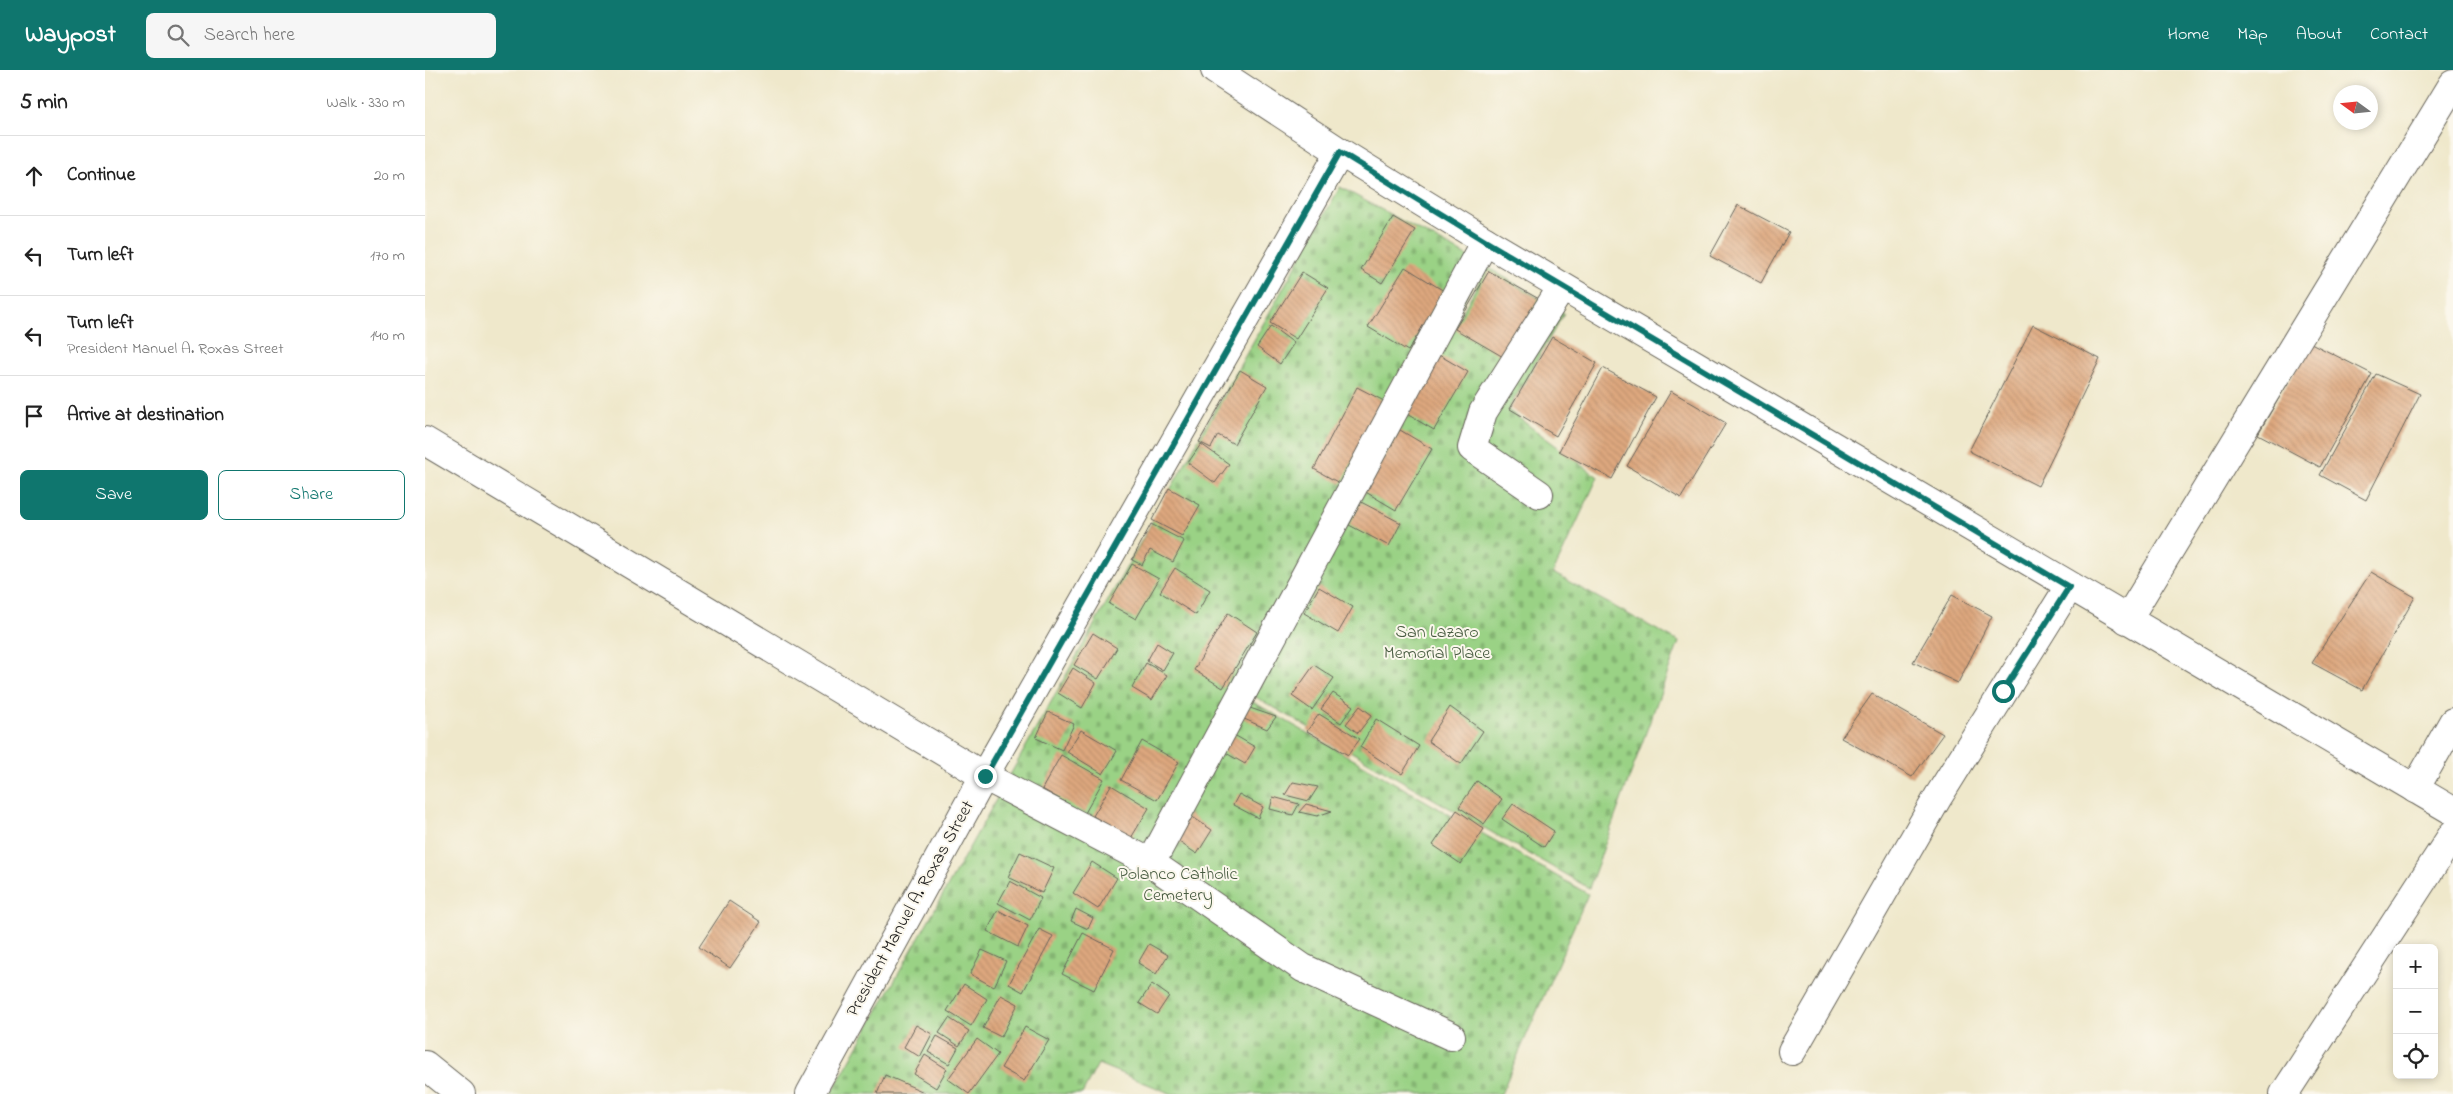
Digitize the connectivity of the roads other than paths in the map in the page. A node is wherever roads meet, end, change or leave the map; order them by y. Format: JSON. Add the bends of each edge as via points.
{"nodes":[{"id":1,"x":1215,"y":70,"type":"edge"},
{"id":2,"x":2453,"y":84,"type":"edge"},
{"id":3,"x":1340,"y":152,"type":"junction"},
{"id":4,"x":1485,"y":241,"type":"junction"},
{"id":5,"x":1562,"y":287,"type":"junction"},
{"id":6,"x":425,"y":441,"type":"edge"},
{"id":7,"x":1539,"y":494,"type":"dead end"},
{"id":8,"x":2069,"y":587,"type":"junction"},
{"id":9,"x":2127,"y":620,"type":"junction"},
{"id":10,"x":2453,"y":722,"type":"edge"},
{"id":11,"x":985,"y":776,"type":"junction"},
{"id":12,"x":2415,"y":789,"type":"junction"},
{"id":13,"x":2453,"y":811,"type":"edge"},
{"id":14,"x":2453,"y":834,"type":"edge"},
{"id":15,"x":1151,"y":863,"type":"junction"},
{"id":16,"x":1451,"y":1036,"type":"dead end"},
{"id":17,"x":1792,"y":1051,"type":"dead end"},
{"id":18,"x":425,"y":1065,"type":"edge"},
{"id":19,"x":461,"y":1094,"type":"edge"},
{"id":20,"x":810,"y":1094,"type":"edge"},
{"id":21,"x":2284,"y":1094,"type":"edge"}],
"edges":[{"from":1,"to":3,"type":"street"},
{"from":2,"to":9,"type":"street"},
{"from":3,"to":4,"type":"street"},
{"from":3,"to":11,"type":"street","name":"President Manuel A. Roxas Street"},
{"from":4,"to":5,"type":"street"},
{"from":4,"to":15,"type":"street"},
{"from":5,"to":7,"type":"street","via":[[1483,412],[1472,448]]},
{"from":5,"to":8,"type":"street"},
{"from":6,"to":11,"type":"street"},
{"from":8,"to":9,"type":"street"},
{"from":8,"to":17,"type":"street","via":[[1938,797]]},
{"from":9,"to":12,"type":"street"},
{"from":10,"to":12,"type":"street"},
{"from":11,"to":15,"type":"street"},
{"from":11,"to":20,"type":"street","name":"President Manuel A. Roxas Street"},
{"from":12,"to":13,"type":"street"},
{"from":14,"to":21,"type":"street"},
{"from":15,"to":16,"type":"street","via":[[1303,968]]},
{"from":18,"to":19,"type":"street"}]}
